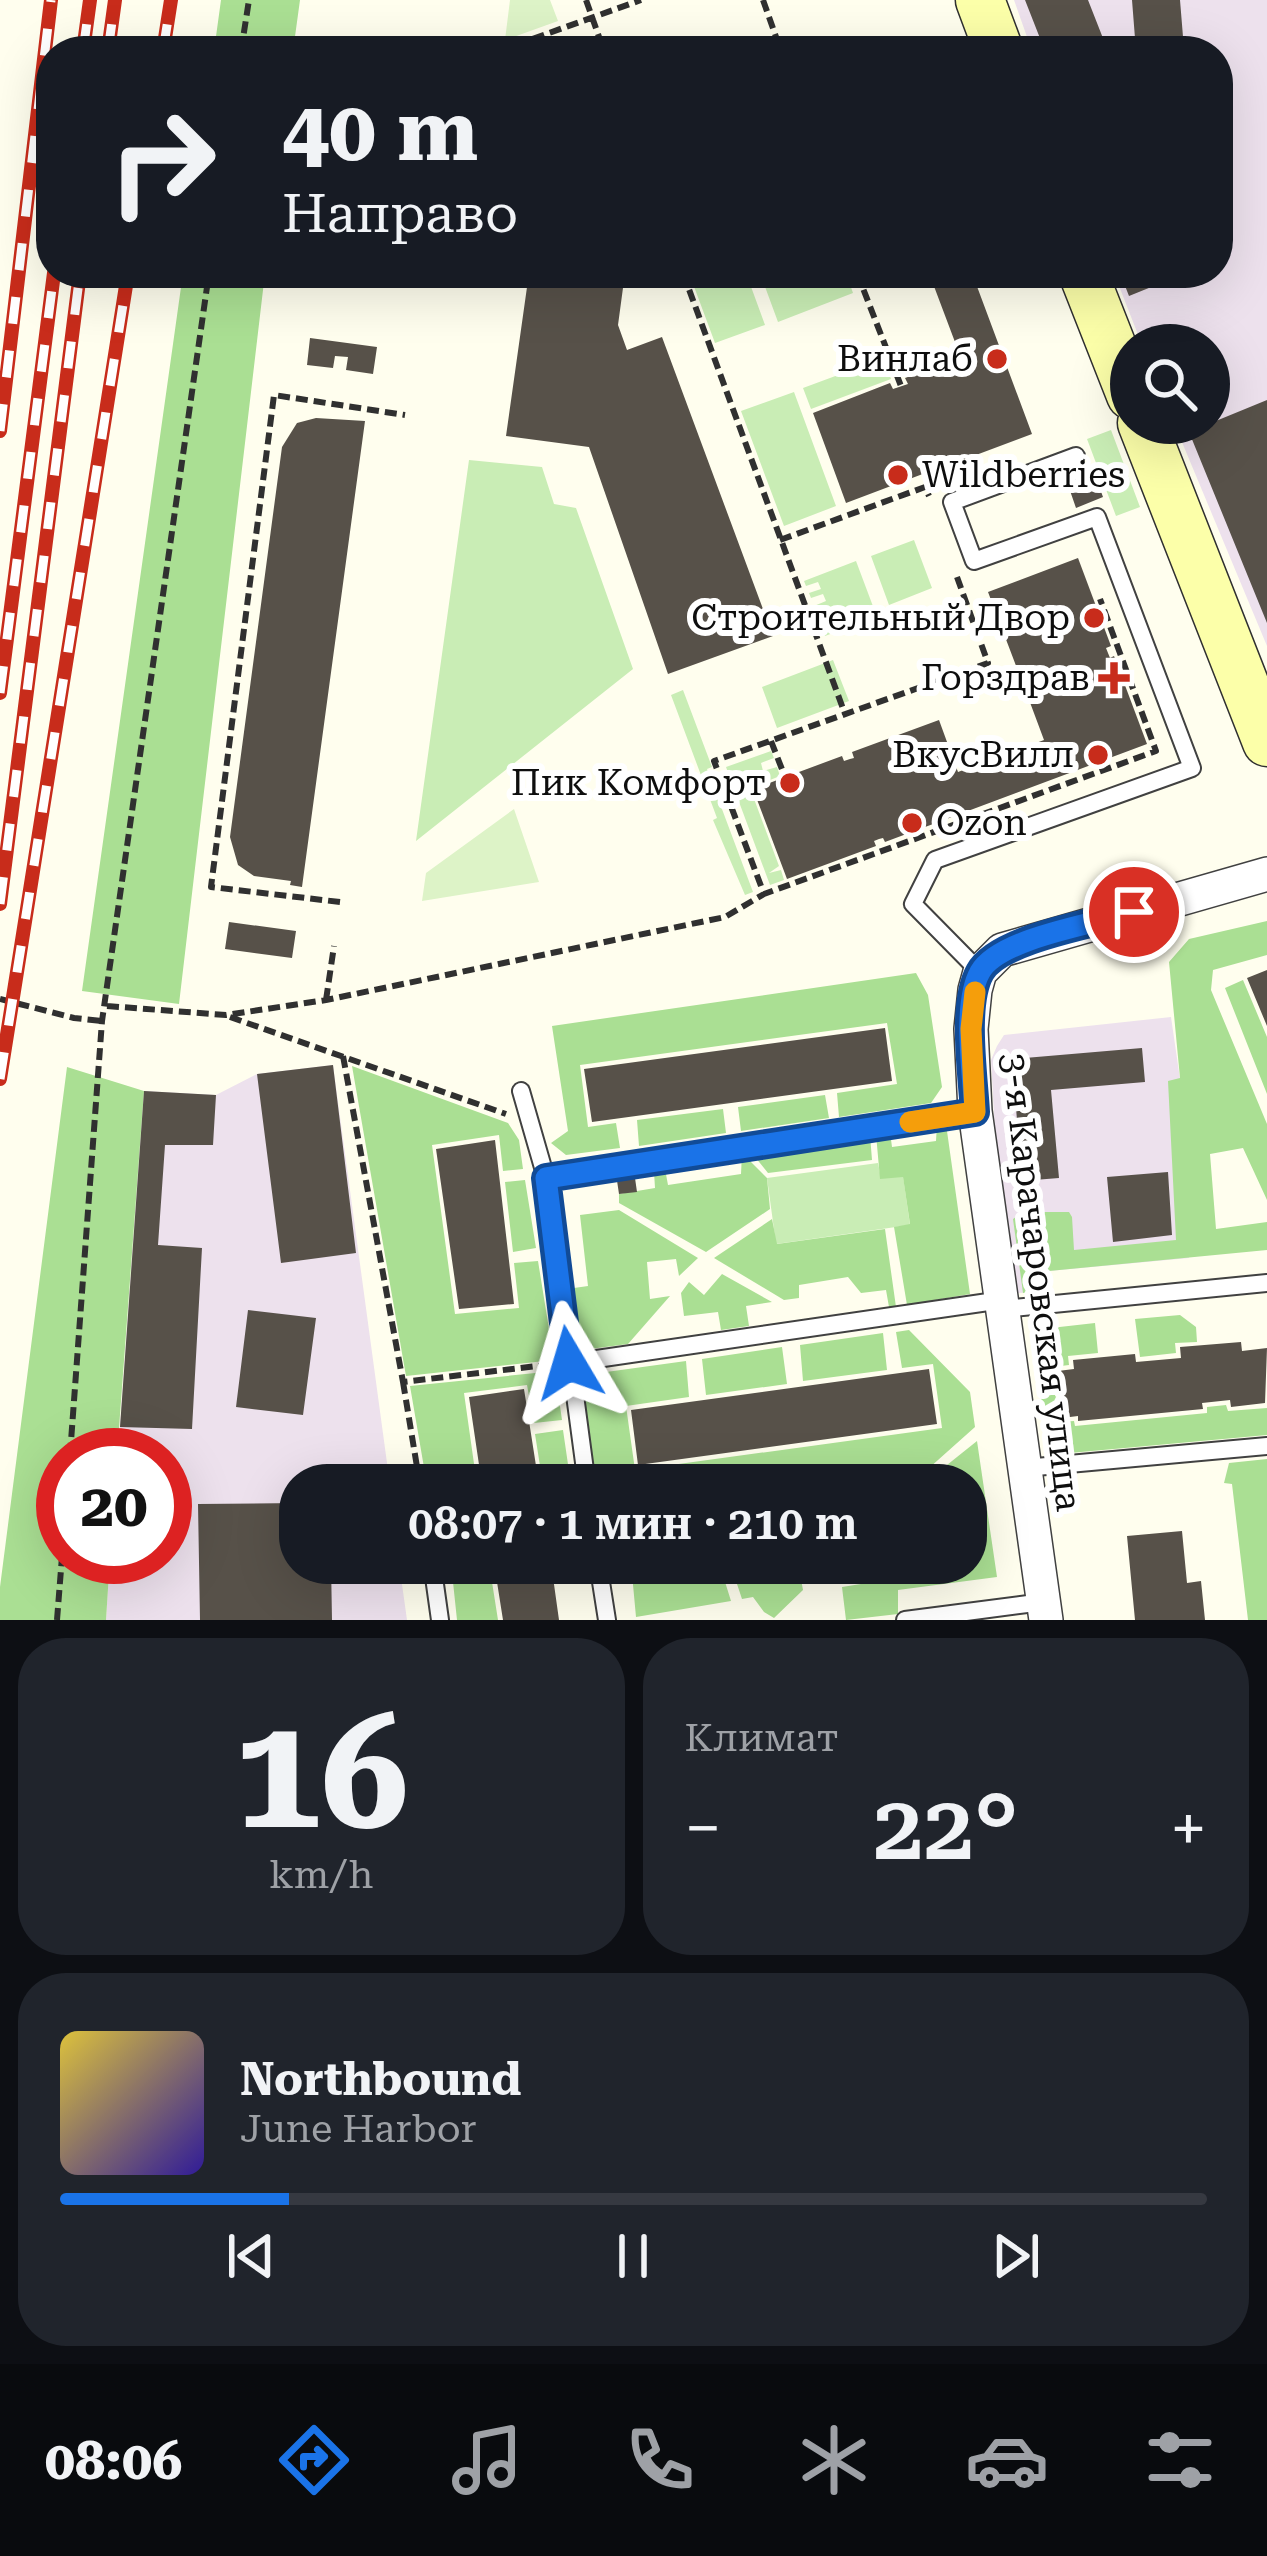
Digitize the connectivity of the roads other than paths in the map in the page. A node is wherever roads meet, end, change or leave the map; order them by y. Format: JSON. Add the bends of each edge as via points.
{"nodes":[{"id":1,"x":980,"y":0,"type":"edge"},
{"id":2,"x":993,"y":36,"type":"edge"},
{"id":3,"x":1092,"y":288,"type":"edge"},
{"id":4,"x":1110,"y":326,"type":"edge"},
{"id":5,"x":1150,"y":444,"type":"edge"},
{"id":6,"x":1076,"y":456,"type":"dead end"},
{"id":7,"x":1267,"y":742,"type":"edge"},
{"id":8,"x":1267,"y":874,"type":"edge"},
{"id":9,"x":980,"y":972,"type":"junction"},
{"id":10,"x":521,"y":1091,"type":"dead end"},
{"id":11,"x":975,"y":1112,"type":"junction"},
{"id":12,"x":546,"y":1178,"type":"junction"},
{"id":13,"x":1267,"y":1283,"type":"edge"},
{"id":14,"x":1002,"y":1305,"type":"junction"},
{"id":15,"x":569,"y":1363,"type":"junction"},
{"id":16,"x":1267,"y":1446,"type":"edge"},
{"id":17,"x":584,"y":1464,"type":"edge"},
{"id":18,"x":1025,"y":1468,"type":"junction"},
{"id":19,"x":435,"y":1584,"type":"edge"},
{"id":20,"x":601,"y":1584,"type":"edge"},
{"id":21,"x":1045,"y":1611,"type":"edge"},
{"id":22,"x":440,"y":1620,"type":"edge"},
{"id":23,"x":607,"y":1620,"type":"edge"},
{"id":24,"x":905,"y":1620,"type":"edge"}],
"edges":[{"from":1,"to":2,"type":"street"},
{"from":3,"to":4,"type":"street"},
{"from":5,"to":7,"type":"street"},
{"from":6,"to":9,"type":"lane","via":[[952,502],[974,561],[1097,517],[1192,768],[935,860],[913,904]]},
{"from":8,"to":9,"type":"street","via":[[1002,950]]},
{"from":9,"to":11,"type":"street","name":"3-я Карачаровская улица","via":[[971,1029]]},
{"from":10,"to":12,"type":"lane"},
{"from":11,"to":12,"type":"lane"},
{"from":11,"to":14,"type":"street","name":"3-я Карачаровская улица"},
{"from":12,"to":15,"type":"lane"},
{"from":13,"to":14,"type":"lane"},
{"from":14,"to":15,"type":"lane"},
{"from":14,"to":18,"type":"street","name":"3-я Карачаровская улица"},
{"from":15,"to":17,"type":"lane"},
{"from":16,"to":18,"type":"lane"},
{"from":18,"to":21,"type":"street","name":"3-я Карачаровская улица"},
{"from":19,"to":22,"type":"lane"},
{"from":20,"to":23,"type":"lane"},
{"from":21,"to":24,"type":"lane"}]}
